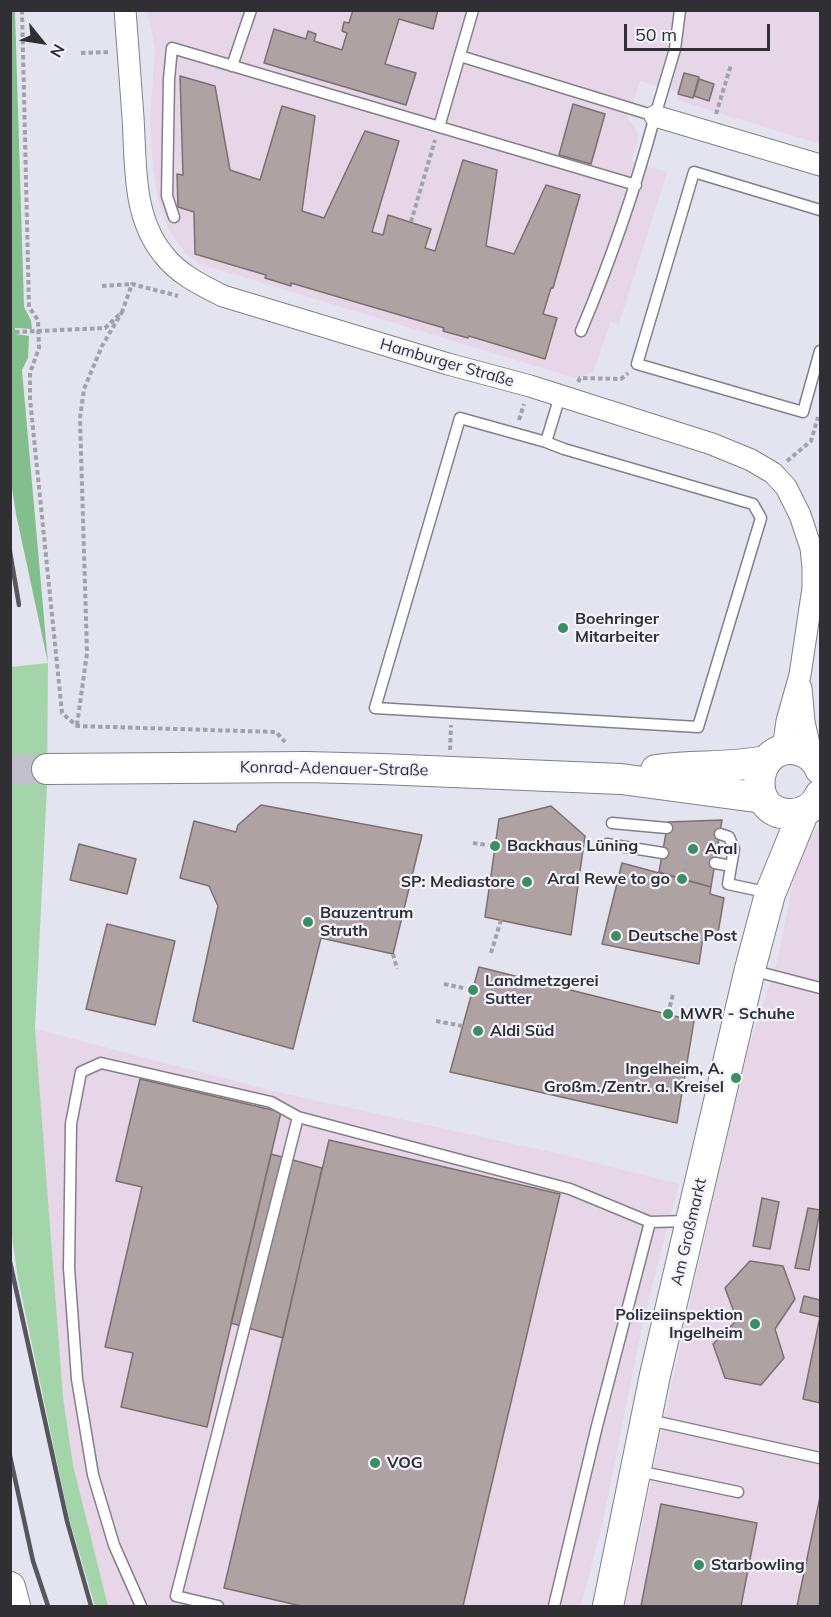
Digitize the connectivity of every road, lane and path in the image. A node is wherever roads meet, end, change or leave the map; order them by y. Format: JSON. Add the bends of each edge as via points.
{"nodes":[{"id":1,"x":22,"y":10,"type":"edge"},
{"id":2,"x":125,"y":10,"type":"edge"},
{"id":3,"x":251,"y":10,"type":"edge"},
{"id":4,"x":473,"y":10,"type":"edge"},
{"id":5,"x":680,"y":10,"type":"edge"},
{"id":6,"x":460,"y":56,"type":"junction"},
{"id":7,"x":731,"y":65,"type":"dead end"},
{"id":8,"x":232,"y":66,"type":"junction"},
{"id":9,"x":717,"y":112,"type":"dead end"},
{"id":10,"x":655,"y":116,"type":"junction"},
{"id":11,"x":439,"y":127,"type":"junction"},
{"id":12,"x":820,"y":165,"type":"edge"},
{"id":13,"x":636,"y":185,"type":"junction"},
{"id":14,"x":820,"y":210,"type":"edge"},
{"id":15,"x":174,"y":217,"type":"dead end"},
{"id":16,"x":411,"y":222,"type":"dead end"},
{"id":17,"x":132,"y":284,"type":"junction"},
{"id":18,"x":102,"y":286,"type":"dead end"},
{"id":19,"x":181,"y":296,"type":"dead end"},
{"id":20,"x":122,"y":312,"type":"junction"},
{"id":21,"x":581,"y":331,"type":"dead end"},
{"id":22,"x":15,"y":332,"type":"dead end"},
{"id":23,"x":39,"y":332,"type":"junction"},
{"id":24,"x":820,"y":351,"type":"edge"},
{"id":25,"x":818,"y":367,"type":"edge"},
{"id":26,"x":560,"y":396,"type":"junction"},
{"id":27,"x":820,"y":410,"type":"edge"},
{"id":28,"x":820,"y":417,"type":"edge"},
{"id":29,"x":546,"y":442,"type":"junction"},
{"id":30,"x":773,"y":473,"type":"junction"},
{"id":31,"x":813,"y":635,"type":"edge"},
{"id":32,"x":800,"y":675,"type":"junction"},
{"id":33,"x":452,"y":712,"type":"junction"},
{"id":34,"x":77,"y":726,"type":"junction"},
{"id":35,"x":774,"y":756,"type":"junction"},
{"id":36,"x":818,"y":764,"type":"edge"},
{"id":37,"x":306,"y":767,"type":"junction"},
{"id":38,"x":47,"y":769,"type":"tunnel mouth"},
{"id":39,"x":448,"y":772,"type":"junction"},
{"id":40,"x":621,"y":779,"type":"junction"},
{"id":41,"x":816,"y":802,"type":"edge"},
{"id":42,"x":766,"y":803,"type":"junction"},
{"id":43,"x":612,"y":823,"type":"dead end"},
{"id":44,"x":667,"y":828,"type":"dead end"},
{"id":45,"x":720,"y":834,"type":"dead end"},
{"id":46,"x":473,"y":843,"type":"dead end"},
{"id":47,"x":607,"y":844,"type":"dead end"},
{"id":48,"x":495,"y":846,"type":"dead end"},
{"id":49,"x":663,"y":853,"type":"dead end"},
{"id":50,"x":688,"y":858,"type":"dead end"},
{"id":51,"x":715,"y":863,"type":"dead end"},
{"id":52,"x":731,"y":867,"type":"junction"},
{"id":53,"x":682,"y":879,"type":"dead end"},
{"id":54,"x":770,"y":894,"type":"junction"},
{"id":55,"x":501,"y":920,"type":"dead end"},
{"id":56,"x":491,"y":952,"type":"dead end"},
{"id":57,"x":393,"y":954,"type":"dead end"},
{"id":58,"x":397,"y":969,"type":"dead end"},
{"id":59,"x":750,"y":969,"type":"junction"},
{"id":60,"x":444,"y":984,"type":"dead end"},
{"id":61,"x":820,"y":988,"type":"edge"},
{"id":62,"x":473,"y":990,"type":"dead end"},
{"id":63,"x":673,"y":994,"type":"dead end"},
{"id":64,"x":668,"y":1014,"type":"dead end"},
{"id":65,"x":436,"y":1021,"type":"dead end"},
{"id":66,"x":463,"y":1026,"type":"dead end"},
{"id":67,"x":298,"y":1117,"type":"junction"},
{"id":68,"x":691,"y":1221,"type":"junction"},
{"id":69,"x":650,"y":1222,"type":"junction"},
{"id":70,"x":646,"y":1419,"type":"junction"},
{"id":71,"x":820,"y":1458,"type":"edge"},
{"id":72,"x":635,"y":1470,"type":"junction"},
{"id":73,"x":738,"y":1492,"type":"dead end"},
{"id":74,"x":10,"y":1587,"type":"edge"},
{"id":75,"x":15,"y":1606,"type":"edge"},
{"id":76,"x":141,"y":1606,"type":"edge"},
{"id":77,"x":218,"y":1606,"type":"edge"},
{"id":78,"x":554,"y":1606,"type":"edge"},
{"id":79,"x":608,"y":1606,"type":"edge"}],
"edges":[{"from":1,"to":23,"type":"path","via":[[29,307],[38,320]]},
{"from":2,"to":26,"type":"street","name":"Hamburger Straße","via":[[139,201],[151,236],[175,267],[223,296]]},
{"from":3,"to":8,"type":"lane"},
{"from":4,"to":6,"type":"lane"},
{"from":5,"to":10,"type":"lane","via":[[675,49]]},
{"from":6,"to":10,"type":"lane"},
{"from":6,"to":11,"type":"lane"},
{"from":7,"to":9,"type":"path"},
{"from":8,"to":11,"type":"lane"},
{"from":8,"to":15,"type":"lane","via":[[172,48],[167,196]]},
{"from":10,"to":12,"type":"street"},
{"from":10,"to":13,"type":"lane"},
{"from":11,"to":13,"type":"lane"},
{"from":11,"to":16,"type":"path"},
{"from":13,"to":21,"type":"lane"},
{"from":14,"to":25,"type":"lane","via":[[694,172],[637,364],[803,412]]},
{"from":17,"to":18,"type":"path"},
{"from":17,"to":19,"type":"path"},
{"from":17,"to":20,"type":"path"},
{"from":20,"to":23,"type":"path","via":[[105,328]]},
{"from":20,"to":34,"type":"path","via":[[84,389],[80,418],[87,653]]},
{"from":22,"to":23,"type":"path"},
{"from":23,"to":34,"type":"path","via":[[39,348],[30,373],[30,399],[62,713]]},
{"from":24,"to":25,"type":"lane"},
{"from":26,"to":29,"type":"lane"},
{"from":26,"to":30,"type":"street","name":"Hamburger Straße","via":[[712,444]]},
{"from":27,"to":28,"type":"path"},
{"from":28,"to":30,"type":"path","via":[[811,441]]},
{"from":29,"to":33,"type":"lane","via":[[460,418],[375,708]]},
{"from":29,"to":33,"type":"lane","via":[[753,504],[761,518],[699,727]]},
{"from":30,"to":31,"type":"street","name":"Hamburger Straße","via":[[800,514],[811,548]]},
{"from":31,"to":32,"type":"street","name":"Hamburger Straße"},
{"from":32,"to":35,"type":"street","name":"Hamburger Straße"},
{"from":32,"to":36,"type":"street","name":"Hamburger Straße","via":[[803,713]]},
{"from":33,"to":39,"type":"path"},
{"from":34,"to":37,"type":"path","via":[[276,732]]},
{"from":35,"to":36,"type":"main road","via":[[793,749]]},
{"from":35,"to":40,"type":"main road","name":"Konrad-Adenauer-Straße","via":[[748,765],[666,768]]},
{"from":35,"to":42,"type":"main road","name":"Am Großmarkt","via":[[760,770]]},
{"from":37,"to":38,"type":"main road","name":"Konrad-Adenauer-Straße"},
{"from":37,"to":39,"type":"main road","name":"Konrad-Adenauer-Straße"},
{"from":39,"to":40,"type":"main road","name":"Konrad-Adenauer-Straße"},
{"from":40,"to":42,"type":"main road","name":"Konrad-Adenauer-Straße"},
{"from":41,"to":42,"type":"main road","name":"Konrad-Adenauer-Straße","via":[[787,814]]},
{"from":41,"to":54,"type":"main road","name":"Am Großmarkt"},
{"from":42,"to":54,"type":"main road","name":"Am Großmarkt","via":[[773,846]]},
{"from":43,"to":44,"type":"lane"},
{"from":45,"to":52,"type":"lane","via":[[729,837],[734,849]]},
{"from":46,"to":48,"type":"path"},
{"from":47,"to":49,"type":"lane"},
{"from":50,"to":53,"type":"path"},
{"from":51,"to":52,"type":"lane"},
{"from":52,"to":54,"type":"lane","via":[[728,884]]},
{"from":54,"to":59,"type":"main road","name":"Am Großmarkt"},
{"from":55,"to":56,"type":"path"},
{"from":57,"to":58,"type":"path"},
{"from":59,"to":61,"type":"lane"},
{"from":59,"to":68,"type":"main road","name":"Am Großmarkt"},
{"from":60,"to":62,"type":"path"},
{"from":63,"to":64,"type":"path"},
{"from":65,"to":66,"type":"path"},
{"from":67,"to":69,"type":"lane","via":[[570,1189]]},
{"from":67,"to":76,"type":"lane","via":[[271,1102],[101,1063],[81,1072],[70,1124],[69,1268],[77,1379],[93,1475],[114,1545]]},
{"from":67,"to":77,"type":"lane","via":[[176,1596]]},
{"from":68,"to":69,"type":"lane"},
{"from":68,"to":70,"type":"main road","name":"Am Großmarkt"},
{"from":69,"to":78,"type":"lane"},
{"from":70,"to":71,"type":"lane"},
{"from":70,"to":72,"type":"main road","name":"Am Großmarkt"},
{"from":72,"to":73,"type":"lane"},
{"from":72,"to":79,"type":"main road","name":"Am Großmarkt"},
{"from":74,"to":75,"type":"main road"}]}
